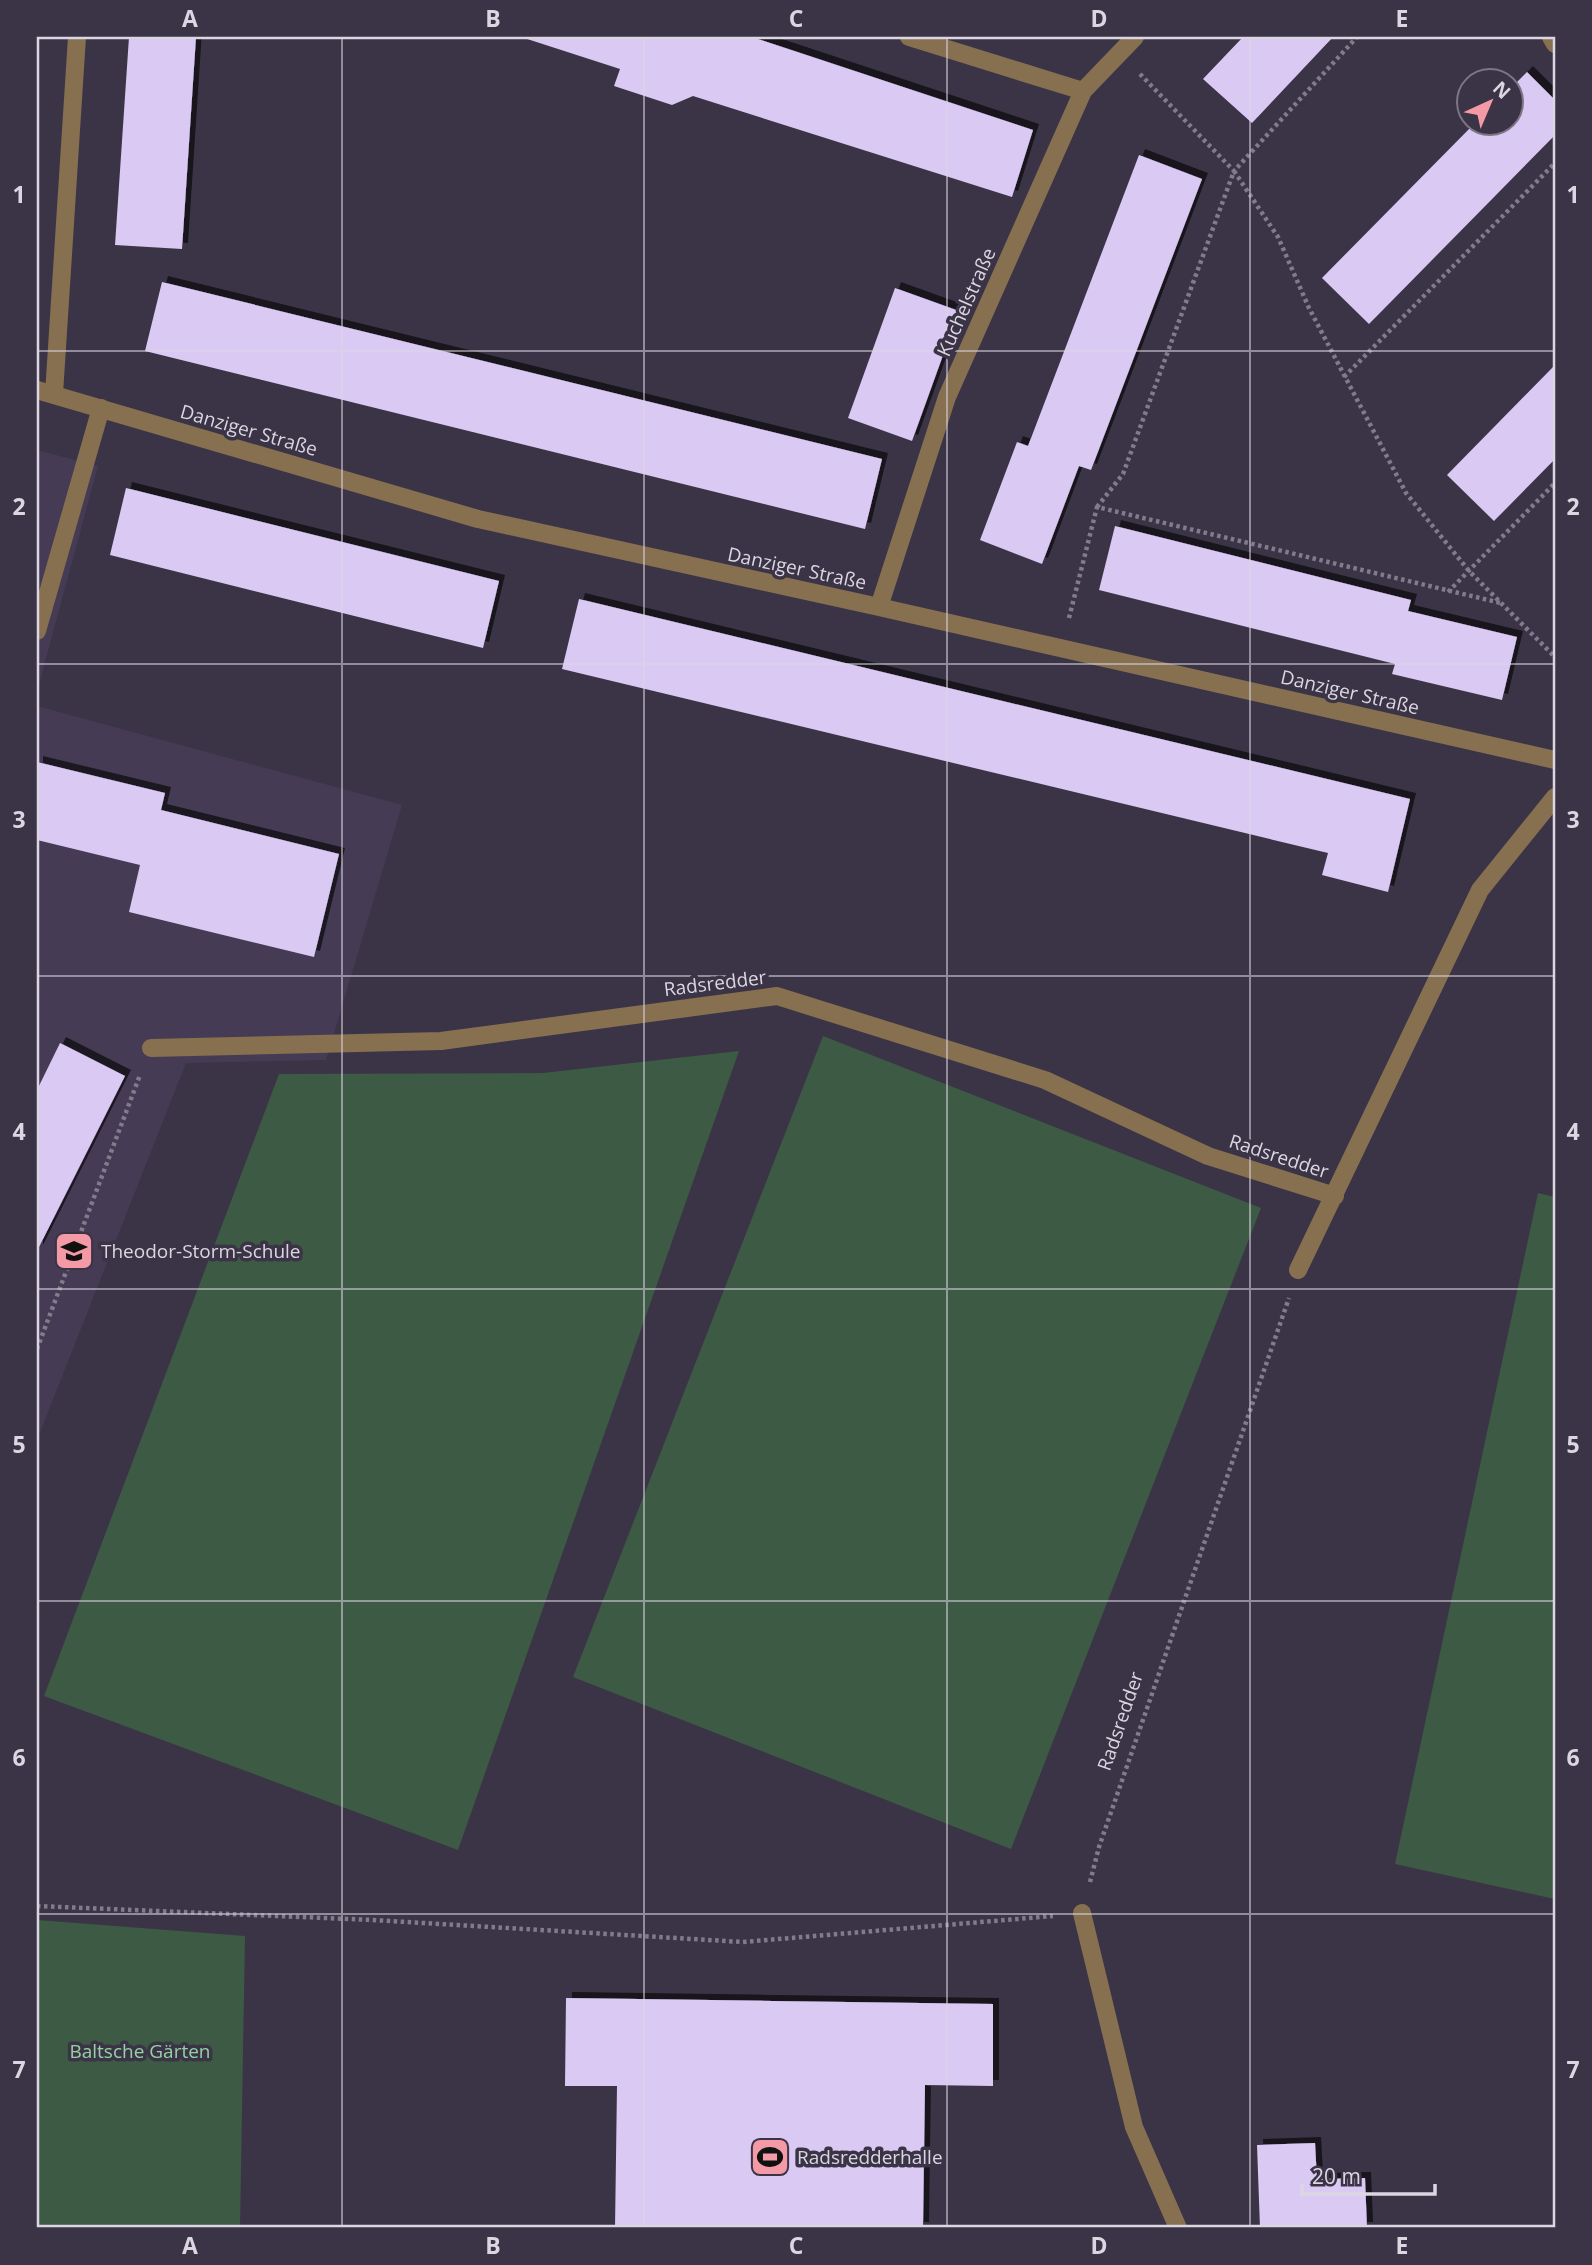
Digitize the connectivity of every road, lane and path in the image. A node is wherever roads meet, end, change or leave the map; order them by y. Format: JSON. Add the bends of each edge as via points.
{"nodes":[{"id":1,"x":77,"y":37,"type":"edge"},
{"id":2,"x":909,"y":37,"type":"edge"},
{"id":3,"x":1135,"y":37,"type":"edge"},
{"id":4,"x":1357,"y":37,"type":"edge"},
{"id":5,"x":1551,"y":37,"type":"edge"},
{"id":6,"x":1555,"y":44,"type":"edge"},
{"id":7,"x":1119,"y":53,"type":"junction"},
{"id":8,"x":1083,"y":91,"type":"junction"},
{"id":9,"x":1555,"y":163,"type":"edge"},
{"id":10,"x":1234,"y":171,"type":"junction"},
{"id":11,"x":1345,"y":377,"type":"junction"},
{"id":12,"x":45,"y":392,"type":"edge"},
{"id":13,"x":101,"y":408,"type":"junction"},
{"id":14,"x":1555,"y":483,"type":"edge"},
{"id":15,"x":1097,"y":507,"type":"junction"},
{"id":16,"x":1469,"y":571,"type":"junction"},
{"id":17,"x":1448,"y":592,"type":"junction"},
{"id":18,"x":1502,"y":604,"type":"junction"},
{"id":19,"x":879,"y":607,"type":"junction"},
{"id":20,"x":37,"y":631,"type":"edge"},
{"id":21,"x":1061,"y":648,"type":"junction"},
{"id":22,"x":1555,"y":657,"type":"edge"},
{"id":23,"x":1555,"y":760,"type":"edge"},
{"id":24,"x":1555,"y":797,"type":"edge"},
{"id":25,"x":151,"y":1048,"type":"joint"},
{"id":26,"x":1335,"y":1196,"type":"junction"},
{"id":27,"x":1298,"y":1270,"type":"joint"},
{"id":28,"x":37,"y":1349,"type":"edge"},
{"id":29,"x":37,"y":1906,"type":"edge"},
{"id":30,"x":1082,"y":1913,"type":"junction"},
{"id":31,"x":1178,"y":2228,"type":"edge"}],
"edges":[{"from":1,"to":12,"type":"street"},
{"from":2,"to":8,"type":"street"},
{"from":3,"to":7,"type":"street","name":"Kuchelstraße"},
{"from":4,"to":10,"type":"path"},
{"from":5,"to":6,"type":"street"},
{"from":7,"to":8,"type":"street","name":"Kuchelstraße"},
{"from":7,"to":10,"type":"path"},
{"from":8,"to":19,"type":"street","name":"Kuchelstraße","via":[[947,397]]},
{"from":9,"to":11,"type":"path"},
{"from":10,"to":11,"type":"path","via":[[1278,237]]},
{"from":10,"to":15,"type":"path","via":[[1123,474]]},
{"from":11,"to":16,"type":"path","via":[[1406,493]]},
{"from":12,"to":13,"type":"street","name":"Danziger Straße"},
{"from":13,"to":19,"type":"street","name":"Danziger Straße","via":[[478,519]]},
{"from":13,"to":20,"type":"street"},
{"from":14,"to":16,"type":"path"},
{"from":15,"to":17,"type":"path"},
{"from":15,"to":21,"type":"path"},
{"from":16,"to":17,"type":"path"},
{"from":16,"to":18,"type":"path"},
{"from":17,"to":18,"type":"path"},
{"from":18,"to":22,"type":"path"},
{"from":19,"to":21,"type":"street","name":"Danziger Straße"},
{"from":21,"to":23,"type":"street","name":"Danziger Straße"},
{"from":24,"to":26,"type":"street","name":"Radsredder","via":[[1480,890]]},
{"from":25,"to":26,"type":"street","name":"Radsredder","via":[[441,1041],[777,996],[1045,1080],[1208,1156]]},
{"from":25,"to":28,"type":"path"},
{"from":26,"to":27,"type":"street","name":"Radsredder"},
{"from":27,"to":30,"type":"path","name":"Radsredder","via":[[1099,1847]]},
{"from":29,"to":30,"type":"path","via":[[743,1942]]},
{"from":30,"to":31,"type":"street","via":[[1134,2127]]}]}
